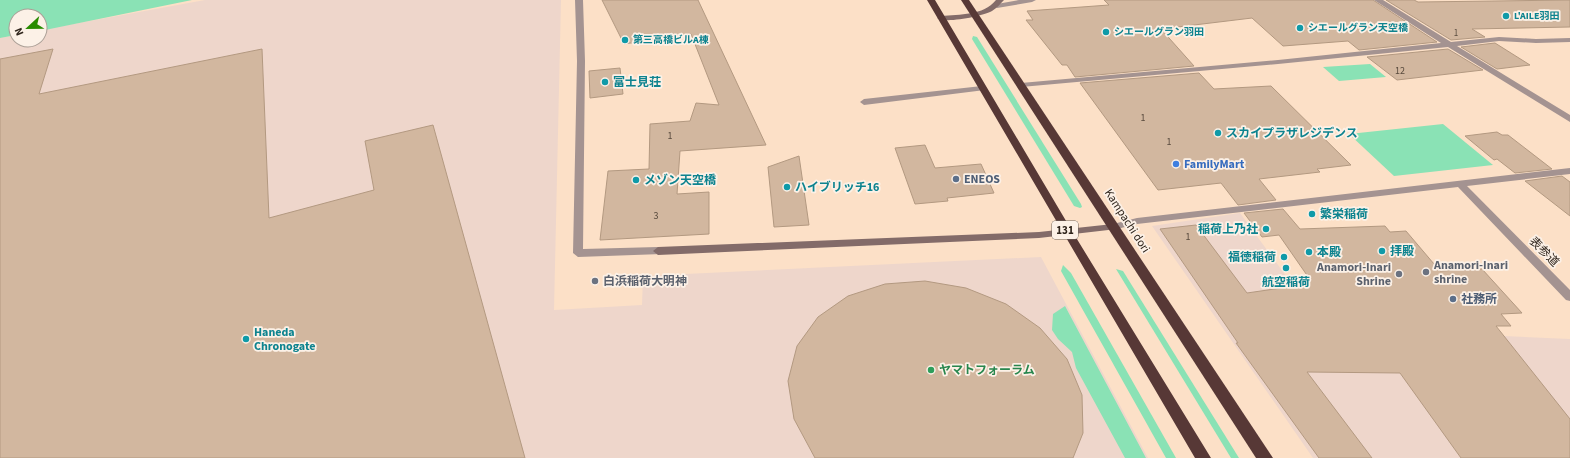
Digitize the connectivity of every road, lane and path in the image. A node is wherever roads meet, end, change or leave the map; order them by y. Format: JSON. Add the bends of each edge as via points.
{"nodes":[{"id":1,"x":579,"y":0,"type":"edge"},
{"id":2,"x":931,"y":0,"type":"edge"},
{"id":3,"x":965,"y":0,"type":"edge"},
{"id":4,"x":1032,"y":0,"type":"edge"},
{"id":5,"x":1378,"y":0,"type":"edge"},
{"id":6,"x":999,"y":3,"type":"edge"},
{"id":7,"x":975,"y":15,"type":"junction"},
{"id":8,"x":941,"y":18,"type":"junction"},
{"id":9,"x":1570,"y":40,"type":"edge"},
{"id":10,"x":1450,"y":44,"type":"junction"},
{"id":11,"x":1022,"y":85,"type":"junction"},
{"id":12,"x":982,"y":88,"type":"junction"},
{"id":13,"x":864,"y":102,"type":"dead end"},
{"id":14,"x":1570,"y":119,"type":"edge"},
{"id":15,"x":1570,"y":171,"type":"edge"},
{"id":16,"x":1460,"y":184,"type":"junction"},
{"id":17,"x":1113,"y":227,"type":"junction"},
{"id":18,"x":1067,"y":232,"type":"junction"},
{"id":19,"x":1570,"y":297,"type":"edge"},
{"id":20,"x":1203,"y":458,"type":"edge"},
{"id":21,"x":1264,"y":458,"type":"edge"}],
"edges":[{"from":1,"to":18,"type":"street","via":[[581,61],[578,253],[1039,236]]},
{"from":2,"to":8,"type":"highway","number":"131"},
{"from":3,"to":7,"type":"highway","name":"Kampachi dori"},
{"from":4,"to":6,"type":"street"},
{"from":5,"to":10,"type":"street"},
{"from":6,"to":7,"type":"street"},
{"from":7,"to":8,"type":"street"},
{"from":7,"to":11,"type":"highway","name":"Kampachi dori"},
{"from":8,"to":12,"type":"highway","number":"131"},
{"from":9,"to":10,"type":"street","via":[[1499,38]]},
{"from":10,"to":11,"type":"street"},
{"from":10,"to":14,"type":"street"},
{"from":11,"to":17,"type":"highway","name":"Kampachi dori"},
{"from":12,"to":13,"type":"street"},
{"from":12,"to":18,"type":"highway","number":"131"},
{"from":15,"to":16,"type":"street"},
{"from":16,"to":17,"type":"street","via":[[1137,221]]},
{"from":16,"to":19,"type":"street","name":"表参道"},
{"from":17,"to":18,"type":"street"},
{"from":17,"to":21,"type":"highway","name":"Kampachi dori"},
{"from":18,"to":20,"type":"highway","number":"131"}]}
